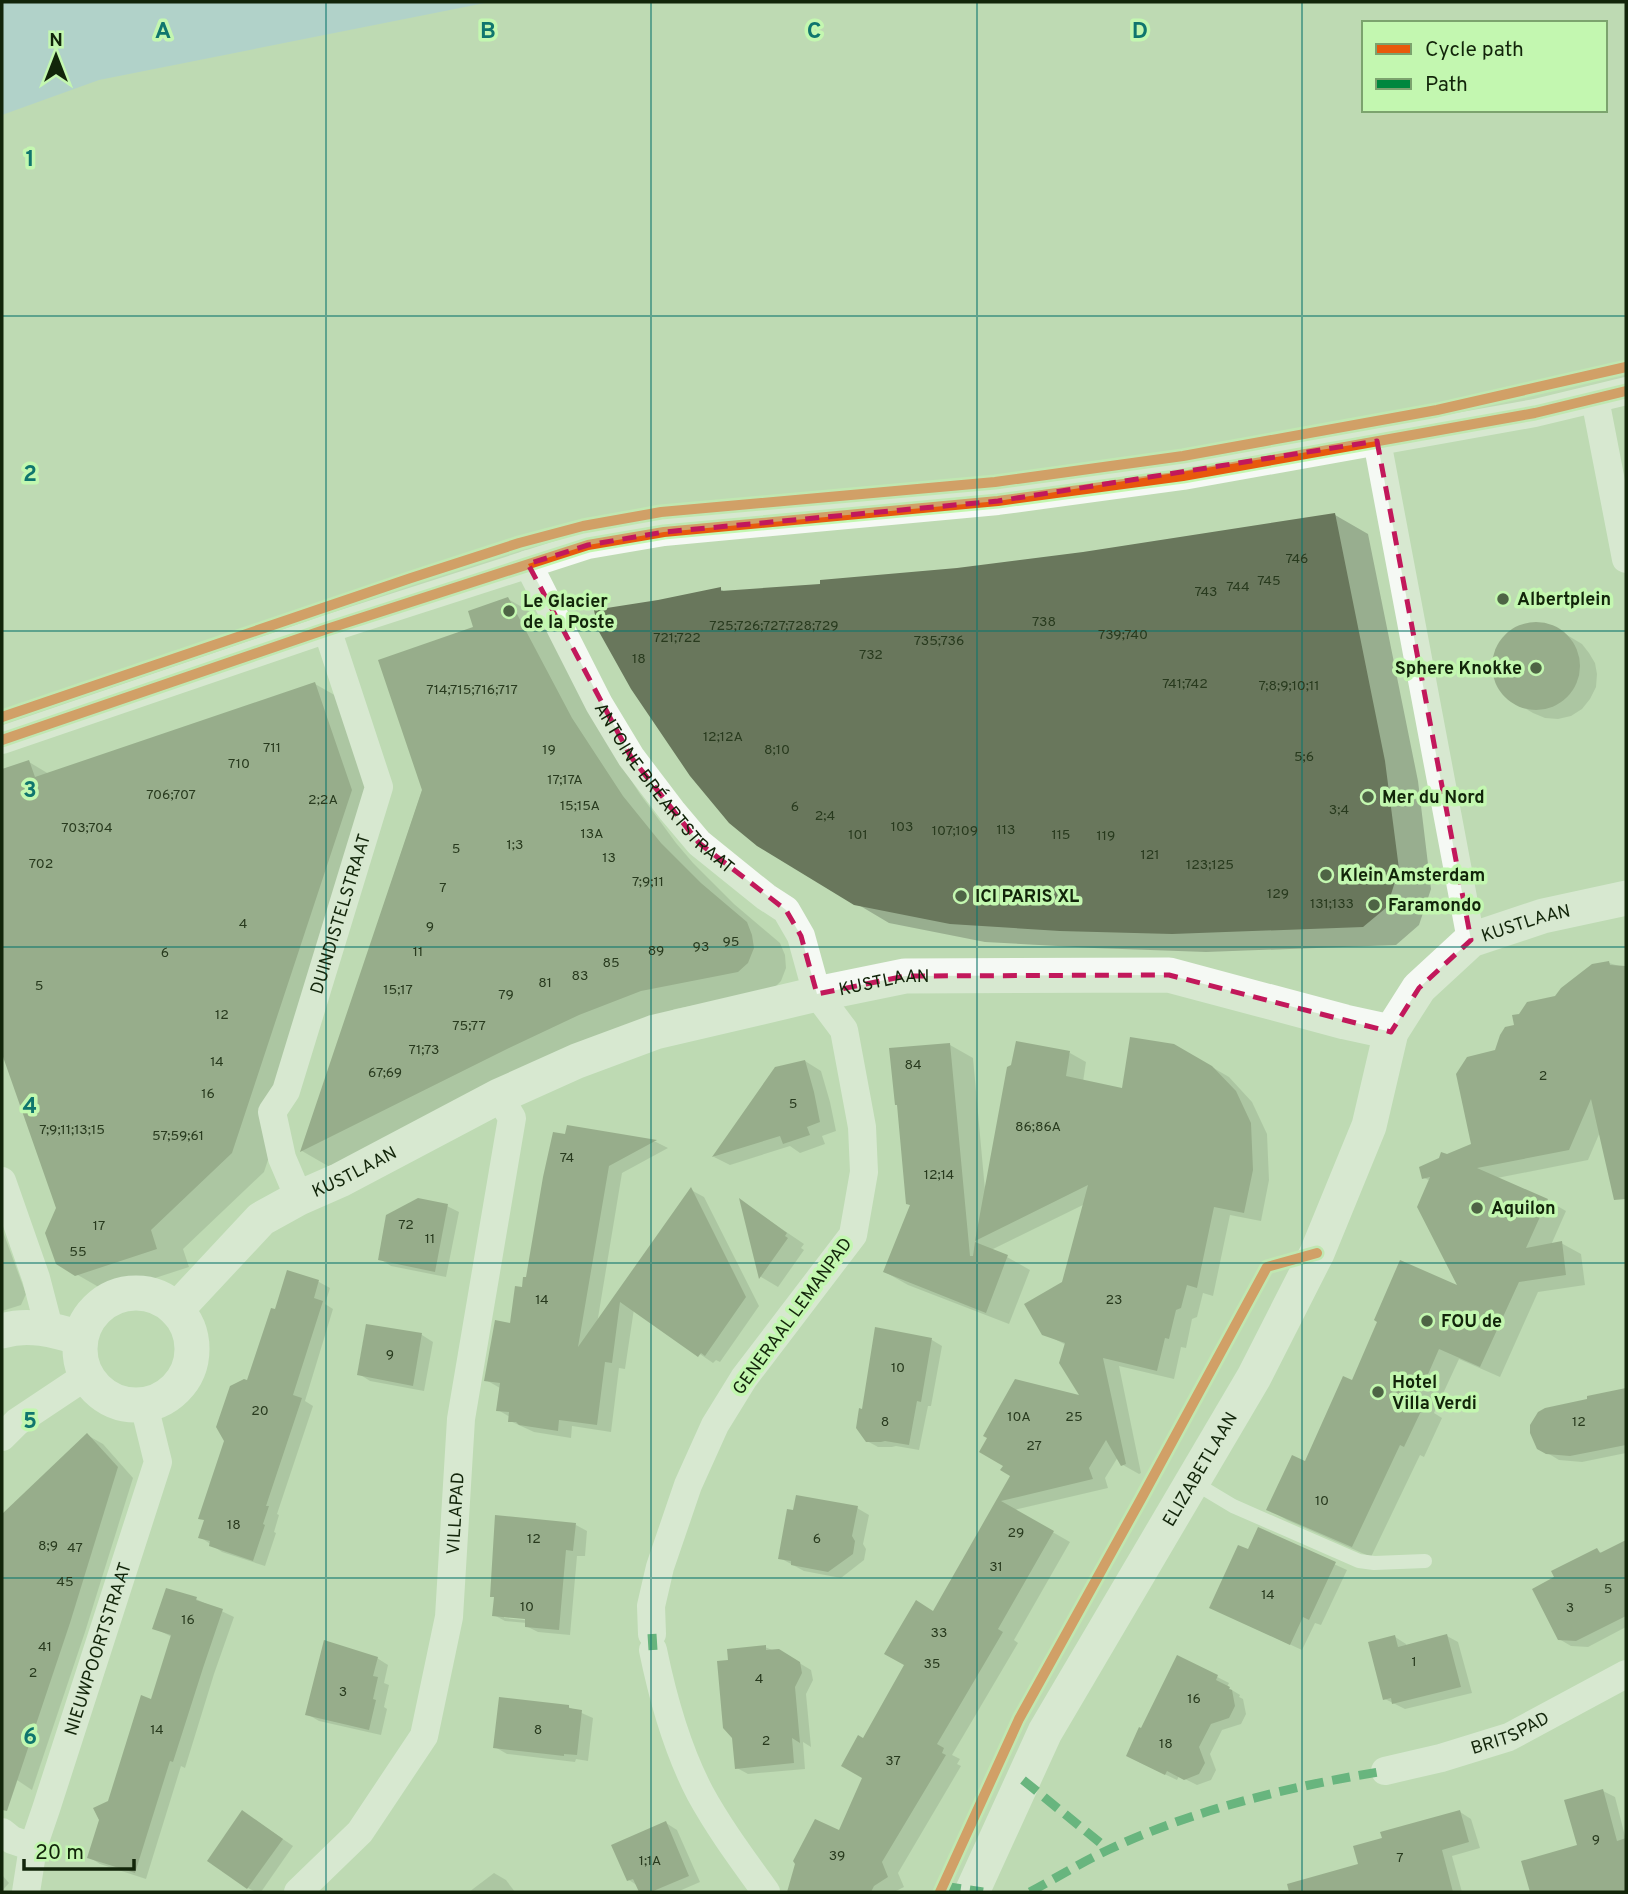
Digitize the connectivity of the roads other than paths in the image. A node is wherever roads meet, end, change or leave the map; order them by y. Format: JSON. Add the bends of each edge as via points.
{"nodes":[{"id":1,"x":1626,"y":391,"type":"edge"},
{"id":2,"x":1595,"y":399,"type":"junction"},
{"id":3,"x":1377,"y":441,"type":"junction"},
{"id":4,"x":1626,"y":559,"type":"edge"},
{"id":5,"x":528,"y":564,"type":"junction"},
{"id":6,"x":327,"y":629,"type":"junction"},
{"id":7,"x":2,"y":740,"type":"edge"},
{"id":8,"x":1626,"y":898,"type":"edge"},
{"id":9,"x":1471,"y":940,"type":"junction"},
{"id":10,"x":817,"y":994,"type":"junction"},
{"id":11,"x":1391,"y":1032,"type":"junction"},
{"id":12,"x":499,"y":1096,"type":"junction"},
{"id":13,"x":2,"y":1181,"type":"edge"},
{"id":14,"x":299,"y":1198,"type":"junction"},
{"id":15,"x":176,"y":1310,"type":"junction"},
{"id":16,"x":2,"y":1331,"type":"edge"},
{"id":17,"x":64,"y":1333,"type":"junction"},
{"id":18,"x":86,"y":1376,"type":"junction"},
{"id":19,"x":144,"y":1405,"type":"junction"},
{"id":20,"x":2,"y":1437,"type":"edge"},
{"id":21,"x":1192,"y":1481,"type":"junction"},
{"id":22,"x":1425,"y":1561,"type":"dead end"},
{"id":23,"x":1626,"y":1674,"type":"edge"},
{"id":24,"x":1385,"y":1771,"type":"dead end"},
{"id":25,"x":2,"y":1832,"type":"edge"},
{"id":26,"x":33,"y":1847,"type":"junction"},
{"id":27,"x":26,"y":1892,"type":"edge"},
{"id":28,"x":298,"y":1892,"type":"edge"},
{"id":29,"x":766,"y":1892,"type":"edge"},
{"id":30,"x":972,"y":1892,"type":"edge"}],
"edges":[{"from":1,"to":2,"type":"street"},
{"from":2,"to":3,"type":"street"},
{"from":2,"to":4,"type":"street"},
{"from":3,"to":5,"type":"street","via":[[1184,475],[998,500],[664,532],[588,545]]},
{"from":3,"to":9,"type":"street"},
{"from":5,"to":6,"type":"street"},
{"from":5,"to":10,"type":"street","name":"ANTOINE BRÉARTSTRAAT","via":[[631,757],[699,843],[786,910],[801,936]]},
{"from":6,"to":7,"type":"street"},
{"from":6,"to":14,"type":"street","name":"DUINDISTELSTRAAT","via":[[379,787],[286,1091],[272,1112],[282,1158]]},
{"from":8,"to":9,"type":"street","name":"KUSTLAAN","via":[[1544,916]]},
{"from":9,"to":11,"type":"street","name":"KUSTLAAN","via":[[1419,988]]},
{"from":10,"to":11,"type":"street","name":"KUSTLAAN","via":[[905,976],[1169,975]]},
{"from":10,"to":12,"type":"street","name":"KUSTLAAN","via":[[655,1032]]},
{"from":10,"to":29,"type":"street","name":"GENERAAL LEMANPAD","via":[[844,1030],[862,1127],[864,1172],[853,1235],[744,1378],[716,1425],[688,1485],[651,1606],[652,1642],[683,1755],[701,1794]]},
{"from":11,"to":21,"type":"street","name":"ELIZABETLAAN","via":[[1369,1126],[1317,1254],[1254,1377]]},
{"from":12,"to":14,"type":"street","name":"KUSTLAAN"},
{"from":12,"to":28,"type":"street","name":"VILLAPAD","via":[[512,1118],[461,1419],[449,1617],[424,1736],[360,1832]]},
{"from":13,"to":17,"type":"street","via":[[36,1278]]},
{"from":14,"to":15,"type":"street","name":"KUSTLAAN","via":[[261,1219]]},
{"from":15,"to":17,"type":"street","via":[[146,1294],[128,1294],[112,1298],[86,1322]]},
{"from":15,"to":19,"type":"street","via":[[191,1341],[186,1375],[161,1400]]},
{"from":16,"to":17,"type":"street"},
{"from":17,"to":18,"type":"street"},
{"from":18,"to":19,"type":"street","via":[[101,1394],[121,1404]]},
{"from":18,"to":20,"type":"street"},
{"from":19,"to":26,"type":"street","name":"NIEUWPOORTSTRAAT","via":[[158,1462]]},
{"from":21,"to":22,"type":"lane","via":[[1233,1506],[1359,1561]]},
{"from":21,"to":30,"type":"street","name":"ELIZABETLAAN","via":[[1045,1732]]},
{"from":23,"to":24,"type":"street","name":"BRITSPAD","via":[[1509,1737]]},
{"from":25,"to":26,"type":"street"},
{"from":26,"to":27,"type":"street","name":"NIEUWPOORTSTRAAT"}]}
